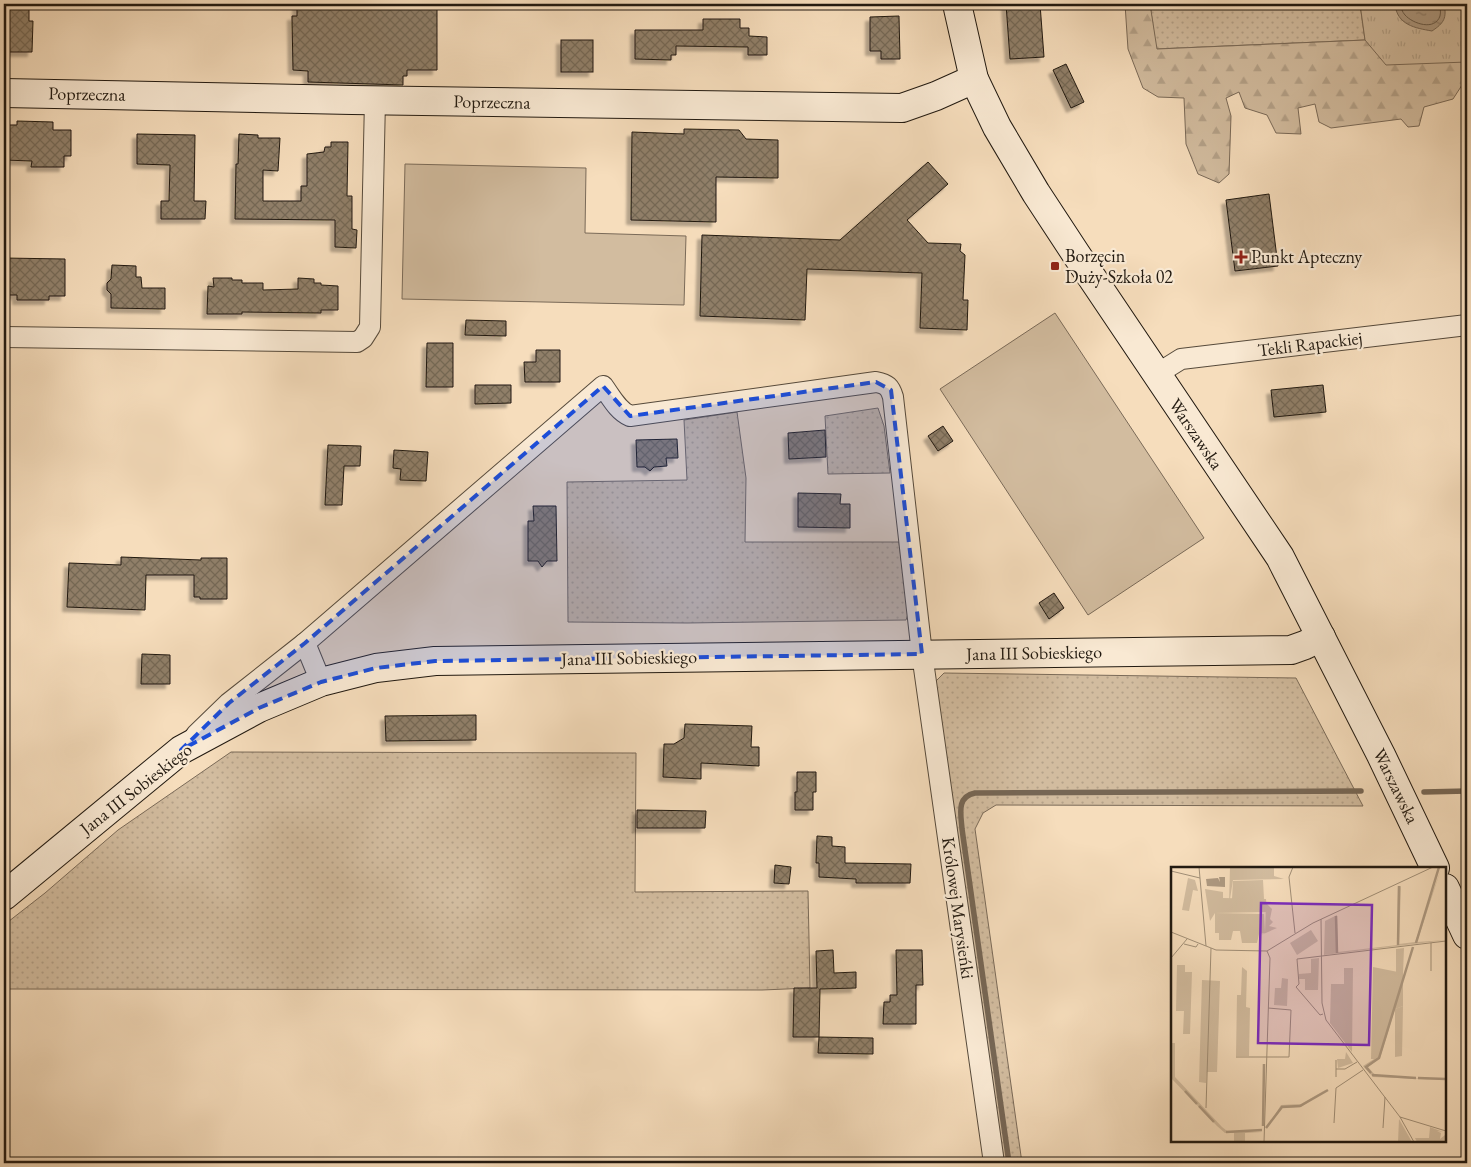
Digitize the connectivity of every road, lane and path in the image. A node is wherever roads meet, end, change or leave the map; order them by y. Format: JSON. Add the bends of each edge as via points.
{"nodes":[{"id":1,"x":957,"y":4,"type":"edge"},
{"id":2,"x":974,"y":79,"type":"junction"},
{"id":3,"x":4,"y":92,"type":"edge"},
{"id":4,"x":375,"y":100,"type":"junction"},
{"id":5,"x":1467,"y":325,"type":"edge"},
{"id":6,"x":4,"y":337,"type":"edge"},
{"id":7,"x":1157,"y":374,"type":"junction"},
{"id":8,"x":1321,"y":636,"type":"junction"},
{"id":9,"x":305,"y":643,"type":"junction"},
{"id":10,"x":922,"y":654,"type":"junction"},
{"id":11,"x":321,"y":682,"type":"junction"},
{"id":12,"x":182,"y":750,"type":"junction"},
{"id":13,"x":1435,"y":867,"type":"edge"},
{"id":14,"x":1446,"y":890,"type":"edge"},
{"id":15,"x":4,"y":896,"type":"edge"},
{"id":16,"x":1467,"y":936,"type":"edge"},
{"id":17,"x":994,"y":1163,"type":"edge"}],
"edges":[{"from":1,"to":2,"type":"main road","name":"Warszawska"},
{"from":2,"to":4,"type":"main road","name":"Poprzeczna","via":[[902,108]]},
{"from":2,"to":7,"type":"main road","name":"Warszawska","via":[[996,127],[1036,193]]},
{"from":3,"to":4,"type":"main road","name":"Poprzeczna"},
{"from":4,"to":6,"type":"street","via":[[370,327],[357,342]]},
{"from":5,"to":7,"type":"street","name":"Tekli Rapackiej","via":[[1181,359]]},
{"from":7,"to":8,"type":"main road","name":"Warszawska","via":[[1280,558]]},
{"from":8,"to":10,"type":"main road","name":"Jana III Sobieskiego","via":[[1291,650]]},
{"from":8,"to":13,"type":"main road","name":"Warszawska"},
{"from":9,"to":10,"type":"street","name":"Królowej Marysieńki","via":[[603,386],[620,410],[630,416],[876,382],[884,383],[893,397]]},
{"from":9,"to":11,"type":"street"},
{"from":9,"to":12,"type":"street","via":[[229,703]]},
{"from":10,"to":11,"type":"main road","name":"Jana III Sobieskiego","via":[[435,661],[376,668]]},
{"from":10,"to":17,"type":"street","name":"Królowej Marysieńki"},
{"from":11,"to":12,"type":"main road","name":"Jana III Sobieskiego","via":[[259,708]]},
{"from":12,"to":15,"type":"main road","name":"Jana III Sobieskiego"},
{"from":14,"to":16,"type":"main road"}]}
